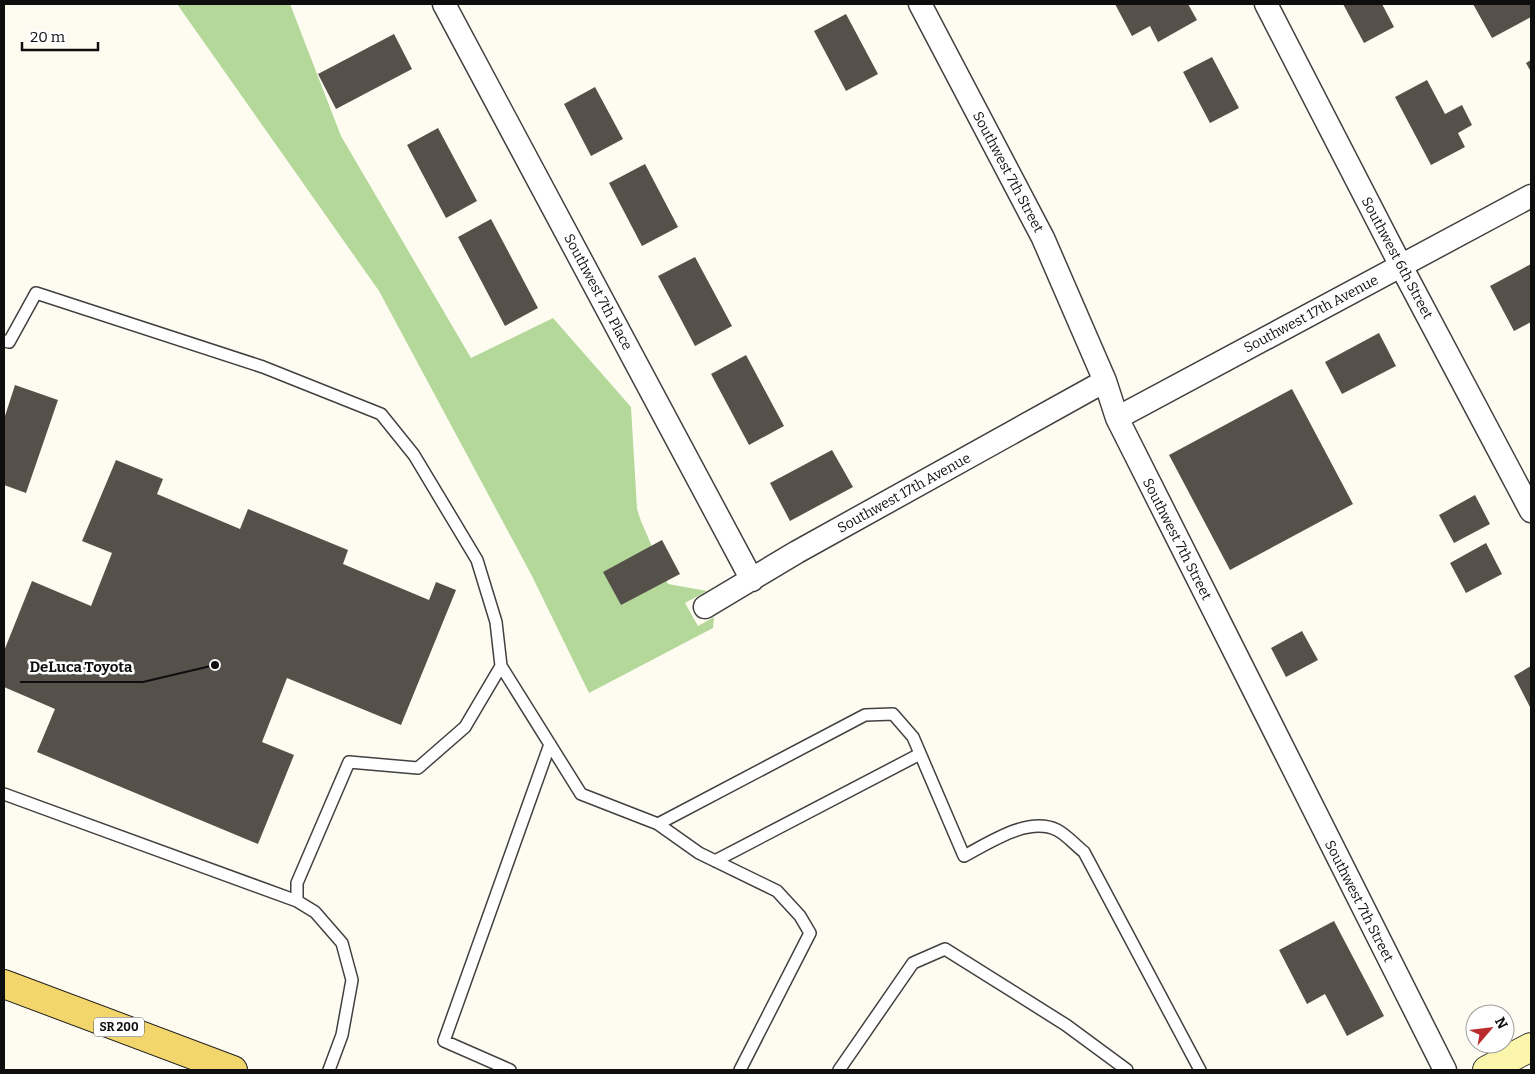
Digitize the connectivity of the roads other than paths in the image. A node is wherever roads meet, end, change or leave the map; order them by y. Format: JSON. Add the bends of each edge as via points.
{"nodes":[{"id":1,"x":444,"y":4,"type":"edge"},
{"id":2,"x":920,"y":4,"type":"edge"},
{"id":3,"x":1266,"y":4,"type":"edge"},
{"id":4,"x":1531,"y":196,"type":"edge"},
{"id":5,"x":1401,"y":266,"type":"junction"},
{"id":6,"x":4,"y":340,"type":"edge"},
{"id":7,"x":1105,"y":381,"type":"junction"},
{"id":8,"x":1117,"y":418,"type":"junction"},
{"id":9,"x":1531,"y":511,"type":"edge"},
{"id":10,"x":752,"y":580,"type":"junction"},
{"id":11,"x":705,"y":607,"type":"dead end"},
{"id":12,"x":502,"y":666,"type":"junction"},
{"id":13,"x":550,"y":744,"type":"junction"},
{"id":14,"x":920,"y":754,"type":"junction"},
{"id":15,"x":4,"y":794,"type":"edge"},
{"id":16,"x":658,"y":824,"type":"junction"},
{"id":17,"x":715,"y":861,"type":"junction"},
{"id":18,"x":297,"y":901,"type":"junction"},
{"id":19,"x":4,"y":984,"type":"edge"},
{"id":20,"x":1531,"y":1047,"type":"edge"},
{"id":21,"x":233,"y":1070,"type":"edge"},
{"id":22,"x":329,"y":1070,"type":"edge"},
{"id":23,"x":510,"y":1070,"type":"edge"},
{"id":24,"x":740,"y":1070,"type":"edge"},
{"id":25,"x":839,"y":1070,"type":"edge"},
{"id":26,"x":1127,"y":1070,"type":"edge"},
{"id":27,"x":1200,"y":1070,"type":"edge"},
{"id":28,"x":1445,"y":1070,"type":"edge"},
{"id":29,"x":1487,"y":1070,"type":"edge"}],
"edges":[{"from":1,"to":10,"type":"street","name":"Southwest 7th Place"},
{"from":2,"to":7,"type":"street","name":"Southwest 7th Street","via":[[1043,238]]},
{"from":3,"to":5,"type":"street","name":"Southwest 6th Street"},
{"from":4,"to":5,"type":"street","name":"Southwest 17th Avenue"},
{"from":5,"to":8,"type":"street","name":"Southwest 17th Avenue"},
{"from":5,"to":9,"type":"street","name":"Southwest 6th Street"},
{"from":6,"to":12,"type":"lane","via":[[9,342],[36,293],[263,367],[381,414],[414,455],[477,560],[496,622]]},
{"from":7,"to":8,"type":"street","name":"Southwest 7th Street"},
{"from":7,"to":10,"type":"street","name":"Southwest 17th Avenue"},
{"from":8,"to":28,"type":"street","name":"Southwest 7th Street"},
{"from":10,"to":11,"type":"street","name":"Southwest 17th Avenue"},
{"from":12,"to":13,"type":"lane"},
{"from":12,"to":18,"type":"lane","via":[[465,727],[418,768],[348,762],[297,883]]},
{"from":13,"to":16,"type":"lane","via":[[581,794]]},
{"from":13,"to":23,"type":"lane","via":[[444,1042]]},
{"from":14,"to":16,"type":"lane","via":[[913,737],[892,714],[865,715]]},
{"from":14,"to":17,"type":"lane"},
{"from":14,"to":27,"type":"lane","via":[[964,856],[1015,830],[1035,825],[1057,830],[1084,852]]},
{"from":15,"to":18,"type":"lane"},
{"from":16,"to":17,"type":"lane"},
{"from":17,"to":24,"type":"lane","via":[[777,891],[800,916],[810,933]]},
{"from":18,"to":22,"type":"lane","via":[[315,912],[342,943],[352,980],[342,1035]]},
{"from":19,"to":21,"type":"main road","number":"SR 200"},
{"from":20,"to":29,"type":"main road"},
{"from":25,"to":26,"type":"lane","via":[[913,964],[945,949],[1066,1025]]}]}
